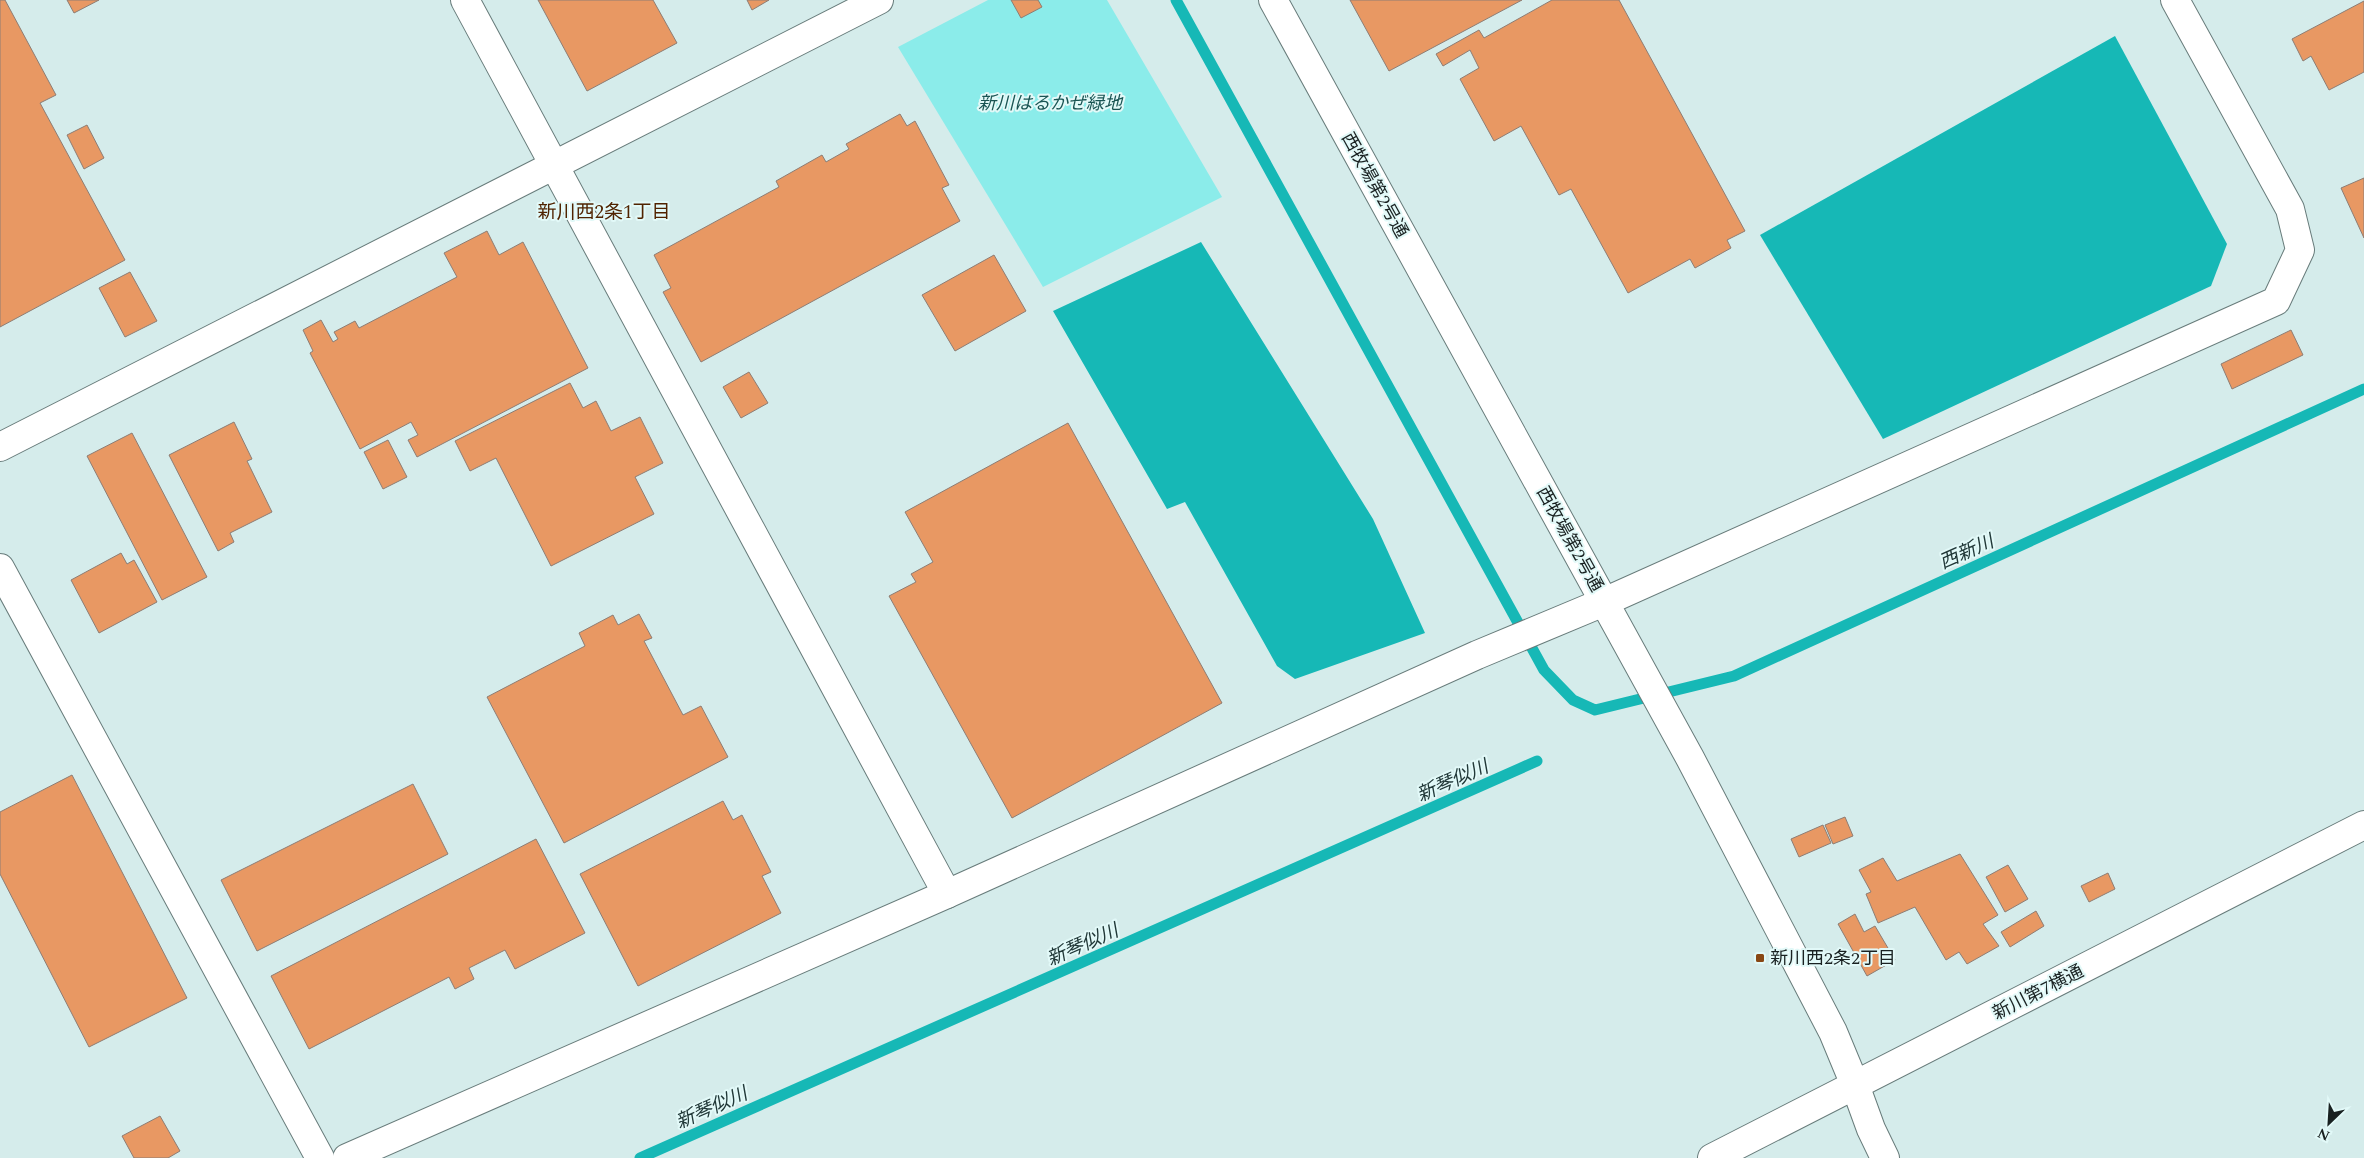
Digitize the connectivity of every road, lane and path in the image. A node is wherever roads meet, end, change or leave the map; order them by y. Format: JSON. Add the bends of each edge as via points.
{"nodes":[{"id":1,"x":465,"y":0,"type":"edge"},
{"id":2,"x":879,"y":0,"type":"edge"},
{"id":3,"x":1273,"y":0,"type":"edge"},
{"id":4,"x":2174,"y":0,"type":"edge"},
{"id":5,"x":555,"y":165,"type":"junction"},
{"id":6,"x":0,"y":447,"type":"edge"},
{"id":7,"x":0,"y":568,"type":"edge"},
{"id":8,"x":1604,"y":602,"type":"junction"},
{"id":9,"x":2364,"y":825,"type":"edge"},
{"id":10,"x":947,"y":894,"type":"junction"},
{"id":11,"x":1855,"y":1085,"type":"junction"},
{"id":12,"x":320,"y":1158,"type":"edge"},
{"id":13,"x":346,"y":1158,"type":"edge"},
{"id":14,"x":1712,"y":1158,"type":"edge"},
{"id":15,"x":1885,"y":1158,"type":"edge"}],
"edges":[{"from":1,"to":5,"type":"street"},
{"from":2,"to":5,"type":"street"},
{"from":3,"to":8,"type":"street","name":"西牧場第2号通"},
{"from":4,"to":8,"type":"street","via":[[2290,208],[2300,250],[2276,301]]},
{"from":5,"to":6,"type":"street"},
{"from":5,"to":10,"type":"street"},
{"from":7,"to":12,"type":"street"},
{"from":8,"to":10,"type":"street","via":[[1477,654]]},
{"from":8,"to":11,"type":"street","name":"西牧場第2号通","via":[[1690,758],[1833,1032]]},
{"from":9,"to":11,"type":"street","name":"新川第7横通"},
{"from":10,"to":13,"type":"street"},
{"from":11,"to":14,"type":"street","name":"新川第7横通"},
{"from":11,"to":15,"type":"street","name":"西牧場第2号通"}]}
